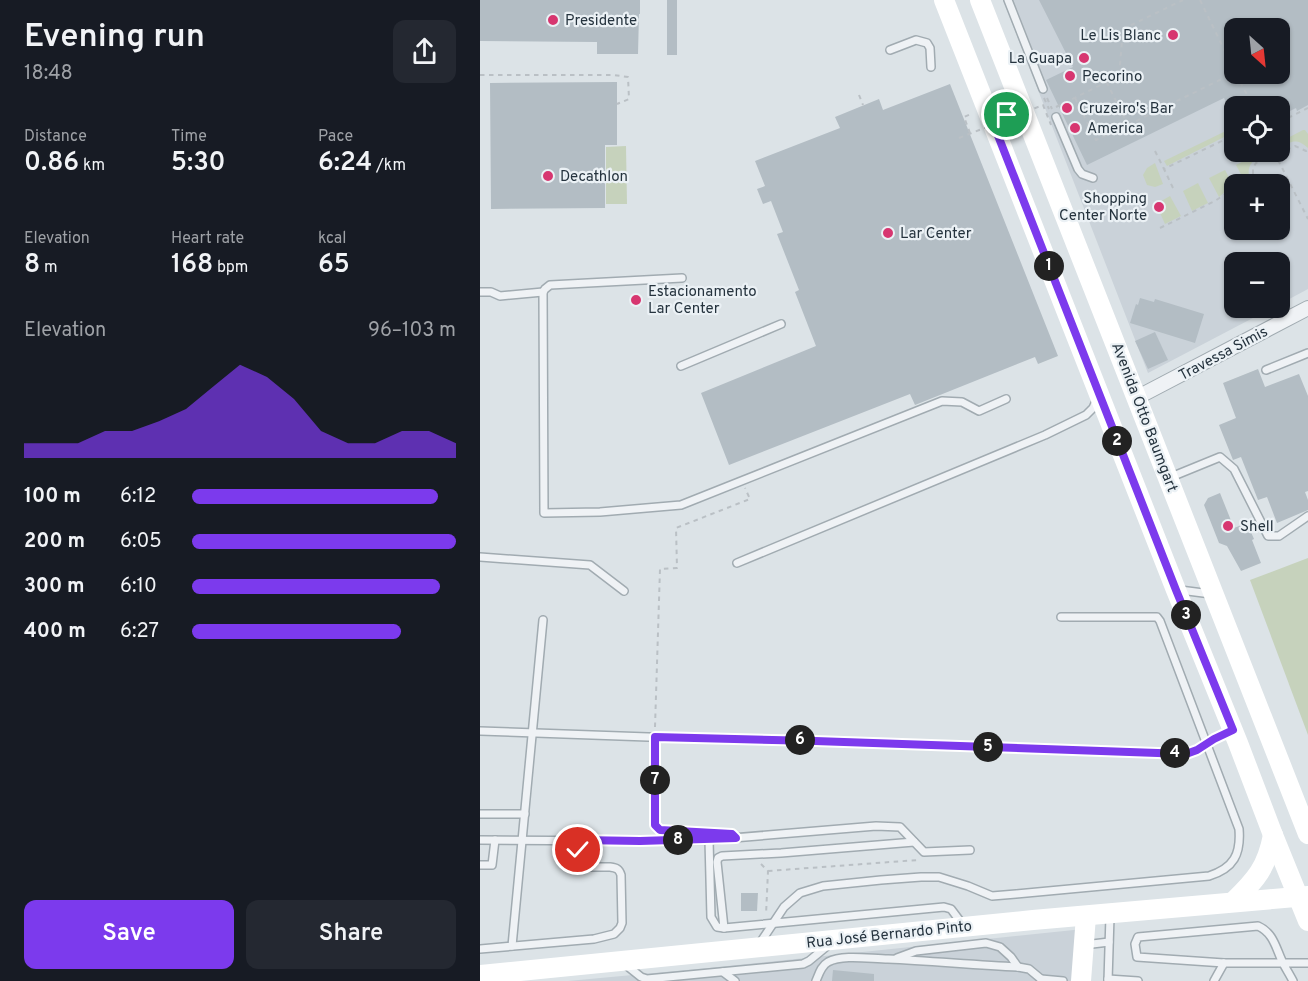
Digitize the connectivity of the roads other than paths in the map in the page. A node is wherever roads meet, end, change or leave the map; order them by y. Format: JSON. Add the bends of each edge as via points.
{"nodes":[{"id":1,"x":944,"y":0,"type":"edge"},
{"id":2,"x":980,"y":0,"type":"edge"},
{"id":3,"x":1008,"y":0,"type":"edge"},
{"id":4,"x":890,"y":50,"type":"dead end"},
{"id":5,"x":931,"y":67,"type":"dead end"},
{"id":6,"x":1043,"y":89,"type":"road end"},
{"id":7,"x":1019,"y":99,"type":"junction"},
{"id":8,"x":981,"y":111,"type":"junction"},
{"id":9,"x":1056,"y":117,"type":"road end"},
{"id":10,"x":1034,"y":119,"type":"junction"},
{"id":11,"x":998,"y":136,"type":"junction"},
{"id":12,"x":1093,"y":178,"type":"dead end"},
{"id":13,"x":682,"y":278,"type":"dead end"},
{"id":14,"x":480,"y":292,"type":"edge"},
{"id":15,"x":543,"y":292,"type":"junction"},
{"id":16,"x":1308,"y":308,"type":"edge"},
{"id":17,"x":781,"y":324,"type":"dead end"},
{"id":18,"x":1308,"y":353,"type":"edge"},
{"id":19,"x":681,"y":366,"type":"dead end"},
{"id":20,"x":1266,"y":370,"type":"dead end"},
{"id":21,"x":1099,"y":394,"type":"junction"},
{"id":22,"x":1137,"y":397,"type":"junction"},
{"id":23,"x":1006,"y":399,"type":"dead end"},
{"id":24,"x":1169,"y":478,"type":"junction"},
{"id":25,"x":1308,"y":516,"type":"edge"},
{"id":26,"x":480,"y":558,"type":"edge"},
{"id":27,"x":736,"y":563,"type":"dead end"},
{"id":28,"x":1176,"y":590,"type":"junction"},
{"id":29,"x":624,"y":591,"type":"dead end"},
{"id":30,"x":1213,"y":594,"type":"junction"},
{"id":31,"x":1061,"y":617,"type":"dead end"},
{"id":32,"x":543,"y":620,"type":"dead end"},
{"id":33,"x":480,"y":731,"type":"edge"},
{"id":34,"x":1268,"y":731,"type":"junction"},
{"id":35,"x":532,"y":734,"type":"junction"},
{"id":36,"x":1236,"y":737,"type":"junction"},
{"id":37,"x":1206,"y":744,"type":"junction"},
{"id":38,"x":480,"y":814,"type":"edge"},
{"id":39,"x":525,"y":814,"type":"junction"},
{"id":40,"x":1308,"y":834,"type":"edge"},
{"id":41,"x":1273,"y":835,"type":"junction"},
{"id":42,"x":480,"y":840,"type":"edge"},
{"id":43,"x":495,"y":840,"type":"junction"},
{"id":44,"x":579,"y":840,"type":"junction"},
{"id":45,"x":709,"y":840,"type":"junction"},
{"id":46,"x":522,"y":841,"type":"junction"},
{"id":47,"x":914,"y":842,"type":"junction"},
{"id":48,"x":970,"y":850,"type":"dead end"},
{"id":49,"x":480,"y":865,"type":"edge"},
{"id":50,"x":1303,"y":896,"type":"edge"},
{"id":51,"x":1233,"y":902,"type":"junction"},
{"id":52,"x":1110,"y":914,"type":"junction"},
{"id":53,"x":1086,"y":916,"type":"junction"},
{"id":54,"x":1308,"y":921,"type":"edge"},
{"id":55,"x":772,"y":924,"type":"junction"},
{"id":56,"x":965,"y":927,"type":"junction"},
{"id":57,"x":724,"y":928,"type":"junction"},
{"id":58,"x":835,"y":940,"type":"junction"},
{"id":59,"x":1109,"y":942,"type":"junction"},
{"id":60,"x":1084,"y":945,"type":"junction"},
{"id":61,"x":512,"y":946,"type":"junction"},
{"id":62,"x":756,"y":947,"type":"junction"},
{"id":63,"x":480,"y":949,"type":"edge"},
{"id":64,"x":893,"y":959,"type":"junction"},
{"id":65,"x":622,"y":961,"type":"junction"},
{"id":66,"x":1282,"y":962,"type":"junction"},
{"id":67,"x":1224,"y":963,"type":"junction"},
{"id":68,"x":1308,"y":963,"type":"edge"},
{"id":69,"x":1018,"y":967,"type":"junction"},
{"id":70,"x":723,"y":972,"type":"junction"},
{"id":71,"x":480,"y":975,"type":"edge"},
{"id":72,"x":638,"y":979,"type":"edge"},
{"id":73,"x":1041,"y":980,"type":"edge"},
{"id":74,"x":1108,"y":980,"type":"edge"},
{"id":75,"x":735,"y":981,"type":"edge"},
{"id":76,"x":816,"y":981,"type":"edge"},
{"id":77,"x":1063,"y":981,"type":"edge"},
{"id":78,"x":1080,"y":981,"type":"edge"},
{"id":79,"x":1138,"y":981,"type":"edge"},
{"id":80,"x":1214,"y":981,"type":"edge"},
{"id":81,"x":1293,"y":981,"type":"edge"}],
"edges":[{"from":1,"to":8,"type":"main road"},
{"from":2,"to":7,"type":"main road","name":"Avenida Otto Baumgart"},
{"from":3,"to":6,"type":"lane"},
{"from":4,"to":5,"type":"lane","via":[[916,40],[927,43]]},
{"from":7,"to":8,"type":"main road","via":[[1015,110],[1007,115]]},
{"from":7,"to":10,"type":"main road","name":"Avenida Otto Baumgart"},
{"from":8,"to":11,"type":"main road"},
{"from":9,"to":12,"type":"lane","via":[[1078,169]]},
{"from":10,"to":11,"type":"main road","via":[[1010,121],[1001,127]]},
{"from":10,"to":22,"type":"main road","name":"Avenida Otto Baumgart"},
{"from":11,"to":21,"type":"main road"},
{"from":13,"to":15,"type":"lane","via":[[550,285]]},
{"from":14,"to":15,"type":"lane","via":[[500,296]]},
{"from":15,"to":23,"type":"lane","via":[[544,513],[681,505],[942,401],[962,402],[979,411]]},
{"from":16,"to":22,"type":"street","name":"Travessa Simis"},
{"from":17,"to":19,"type":"lane"},
{"from":18,"to":20,"type":"lane"},
{"from":21,"to":27,"type":"lane","via":[[1086,415],[1046,435]]},
{"from":21,"to":28,"type":"main road"},
{"from":22,"to":24,"type":"main road","name":"Avenida Otto Baumgart"},
{"from":24,"to":25,"type":"lane","via":[[1221,457],[1234,469],[1268,536],[1279,536]]},
{"from":24,"to":30,"type":"main road","name":"Avenida Otto Baumgart"},
{"from":26,"to":29,"type":"lane","via":[[590,565]]},
{"from":28,"to":30,"type":"lane"},
{"from":28,"to":36,"type":"main road"},
{"from":30,"to":34,"type":"main road","name":"Avenida Otto Baumgart"},
{"from":31,"to":37,"type":"lane","via":[[1157,617]]},
{"from":32,"to":35,"type":"lane"},
{"from":33,"to":35,"type":"lane"},
{"from":34,"to":36,"type":"main road","via":[[1265,738],[1247,746]]},
{"from":34,"to":40,"type":"main road","name":"Avenida Otto Baumgart"},
{"from":35,"to":37,"type":"lane","via":[[1186,754]]},
{"from":35,"to":39,"type":"lane"},
{"from":36,"to":37,"type":"lane"},
{"from":36,"to":41,"type":"main road"},
{"from":37,"to":55,"type":"lane","via":[[1239,829],[1240,844],[1234,860],[1221,872],[992,896],[939,877],[823,886],[800,893]]},
{"from":38,"to":39,"type":"lane"},
{"from":39,"to":46,"type":"lane"},
{"from":41,"to":50,"type":"main road"},
{"from":41,"to":51,"type":"main road","via":[[1263,868]]},
{"from":42,"to":43,"type":"lane"},
{"from":43,"to":46,"type":"lane"},
{"from":43,"to":49,"type":"lane","via":[[492,865]]},
{"from":44,"to":45,"type":"lane"},
{"from":44,"to":46,"type":"lane"},
{"from":44,"to":61,"type":"lane","via":[[576,867],[619,870],[620,928],[614,934],[594,939]]},
{"from":45,"to":47,"type":"lane","via":[[876,826],[900,827]]},
{"from":45,"to":57,"type":"lane","via":[[711,917],[717,927]]},
{"from":46,"to":61,"type":"lane"},
{"from":47,"to":48,"type":"lane","via":[[924,852]]},
{"from":47,"to":57,"type":"lane","via":[[722,856],[718,858],[718,877]]},
{"from":50,"to":51,"type":"main road","name":"Rua José Bernardo Pinto"},
{"from":50,"to":54,"type":"main road"},
{"from":51,"to":52,"type":"main road","name":"Rua José Bernardo Pinto"},
{"from":52,"to":53,"type":"main road","name":"Rua José Bernardo Pinto"},
{"from":52,"to":59,"type":"lane"},
{"from":53,"to":56,"type":"main road","name":"Rua José Bernardo Pinto"},
{"from":53,"to":60,"type":"main road"},
{"from":55,"to":56,"type":"lane","via":[[945,907]]},
{"from":55,"to":57,"type":"lane"},
{"from":55,"to":62,"type":"lane"},
{"from":56,"to":58,"type":"main road","name":"Rua José Bernardo Pinto"},
{"from":58,"to":62,"type":"main road","name":"Rua José Bernardo Pinto"},
{"from":58,"to":70,"type":"lane","via":[[803,964]]},
{"from":59,"to":60,"type":"lane"},
{"from":59,"to":74,"type":"lane"},
{"from":60,"to":78,"type":"main road"},
{"from":61,"to":63,"type":"lane"},
{"from":62,"to":65,"type":"main road","name":"Rua José Bernardo Pinto"},
{"from":64,"to":69,"type":"lane"},
{"from":64,"to":69,"type":"lane","via":[[916,951],[986,943],[1000,947]]},
{"from":64,"to":76,"type":"lane","via":[[833,960],[826,963]]},
{"from":65,"to":71,"type":"main road","name":"Rua José Bernardo Pinto"},
{"from":65,"to":72,"type":"lane"},
{"from":66,"to":67,"type":"lane"},
{"from":66,"to":67,"type":"lane","via":[[1269,933],[1258,926],[1138,937],[1135,944],[1137,957]]},
{"from":66,"to":68,"type":"lane"},
{"from":66,"to":81,"type":"lane"},
{"from":67,"to":80,"type":"lane"},
{"from":69,"to":73,"type":"lane","via":[[1029,969]]},
{"from":70,"to":72,"type":"lane"},
{"from":70,"to":75,"type":"lane"},
{"from":73,"to":77,"type":"lane"},
{"from":74,"to":79,"type":"lane"}]}
